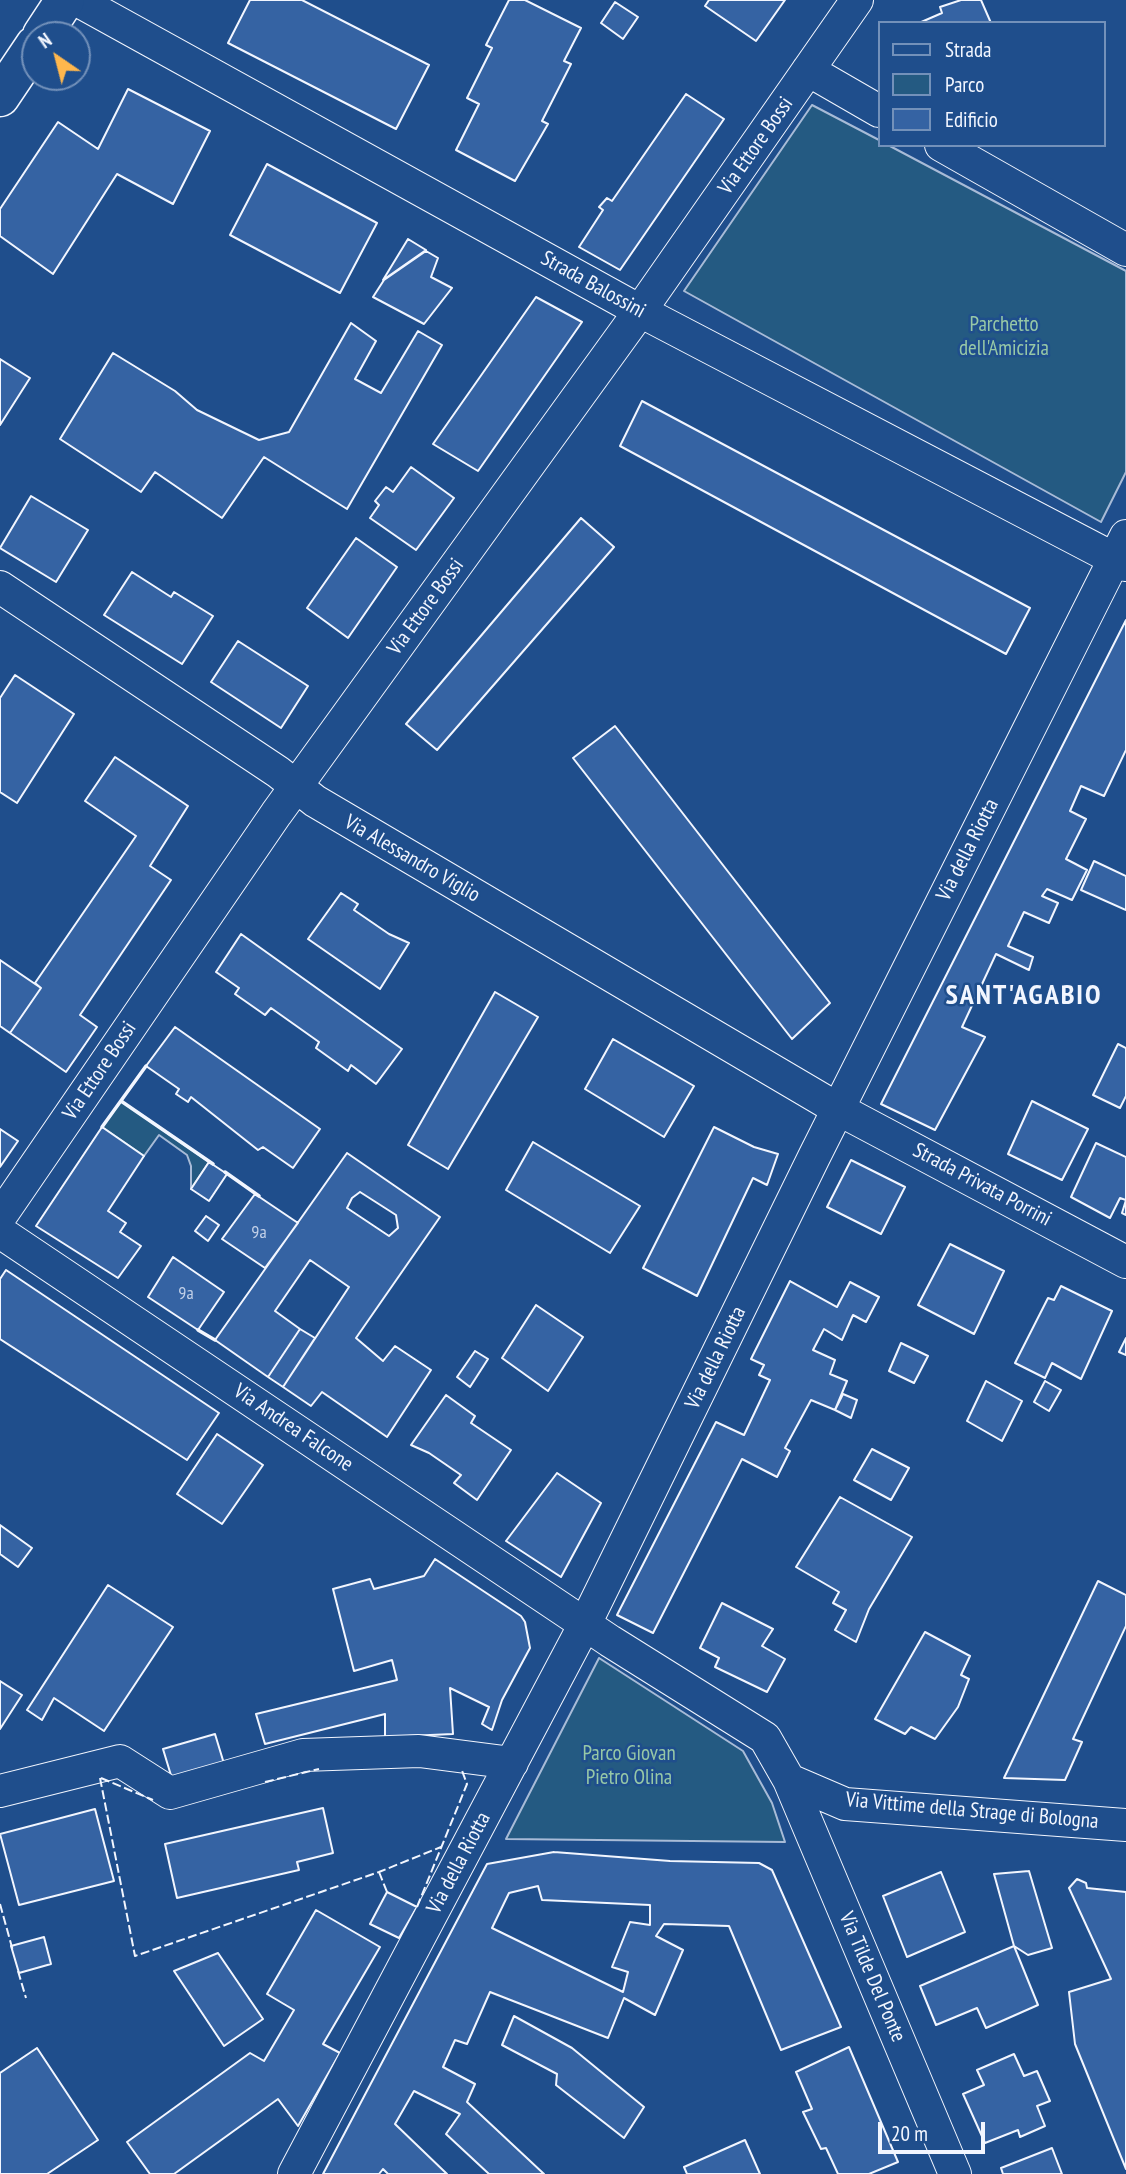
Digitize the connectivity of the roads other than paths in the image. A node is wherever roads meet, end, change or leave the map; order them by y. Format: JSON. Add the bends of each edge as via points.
{"nodes":[{"id":1,"x":65,"y":0,"type":"edge"},
{"id":2,"x":77,"y":0,"type":"edge"},
{"id":3,"x":858,"y":0,"type":"edge"},
{"id":4,"x":51,"y":21,"type":"edge"},
{"id":5,"x":21,"y":66,"type":"edge"},
{"id":6,"x":808,"y":70,"type":"junction"},
{"id":7,"x":0,"y":97,"type":"edge"},
{"id":8,"x":878,"y":109,"type":"edge"},
{"id":9,"x":944,"y":147,"type":"edge"},
{"id":10,"x":1126,"y":250,"type":"edge"},
{"id":11,"x":640,"y":311,"type":"junction"},
{"id":12,"x":1122,"y":553,"type":"edge"},
{"id":13,"x":0,"y":587,"type":"edge"},
{"id":14,"x":296,"y":786,"type":"junction"},
{"id":15,"x":838,"y":1109,"type":"junction"},
{"id":16,"x":0,"y":1217,"type":"edge"},
{"id":17,"x":0,"y":1232,"type":"edge"},
{"id":18,"x":1126,"y":1262,"type":"edge"},
{"id":19,"x":585,"y":1624,"type":"junction"},
{"id":20,"x":512,"y":1762,"type":"junction"},
{"id":21,"x":789,"y":1780,"type":"junction"},
{"id":22,"x":0,"y":1791,"type":"edge"},
{"id":23,"x":1126,"y":1825,"type":"edge"},
{"id":24,"x":294,"y":2174,"type":"edge"},
{"id":25,"x":955,"y":2174,"type":"edge"}],
"edges":[{"from":1,"to":4,"type":"main road"},
{"from":2,"to":11,"type":"street","name":"Strada Balossini"},
{"from":3,"to":6,"type":"street","name":"Via Ettore Bossi"},
{"from":5,"to":7,"type":"main road"},
{"from":6,"to":8,"type":"street"},
{"from":6,"to":11,"type":"street","name":"Via Ettore Bossi"},
{"from":9,"to":10,"type":"street"},
{"from":11,"to":12,"type":"street","name":"Strada Balossini"},
{"from":11,"to":14,"type":"street","name":"Via Ettore Bossi"},
{"from":12,"to":15,"type":"street","name":"Via della Riotta"},
{"from":13,"to":14,"type":"street","name":"Via Alessandro Viglio"},
{"from":14,"to":15,"type":"street","name":"Via Alessandro Viglio"},
{"from":14,"to":16,"type":"street","name":"Via Ettore Bossi"},
{"from":15,"to":18,"type":"street","name":"Strada Privata Porrini"},
{"from":15,"to":19,"type":"street","name":"Via della Riotta"},
{"from":17,"to":19,"type":"street","name":"Via Andrea Falcone"},
{"from":19,"to":20,"type":"street","name":"Via della Riotta"},
{"from":19,"to":21,"type":"street","via":[[765,1738]]},
{"from":20,"to":22,"type":"street","via":[[419,1751],[303,1755],[170,1793],[120,1760]]},
{"from":20,"to":24,"type":"street","name":"Via della Riotta"},
{"from":21,"to":23,"type":"street","name":"Via Vittime della Strage di Bologna","via":[[845,1804]]},
{"from":21,"to":25,"type":"street","name":"Via Tilde Del Ponte"}]}
